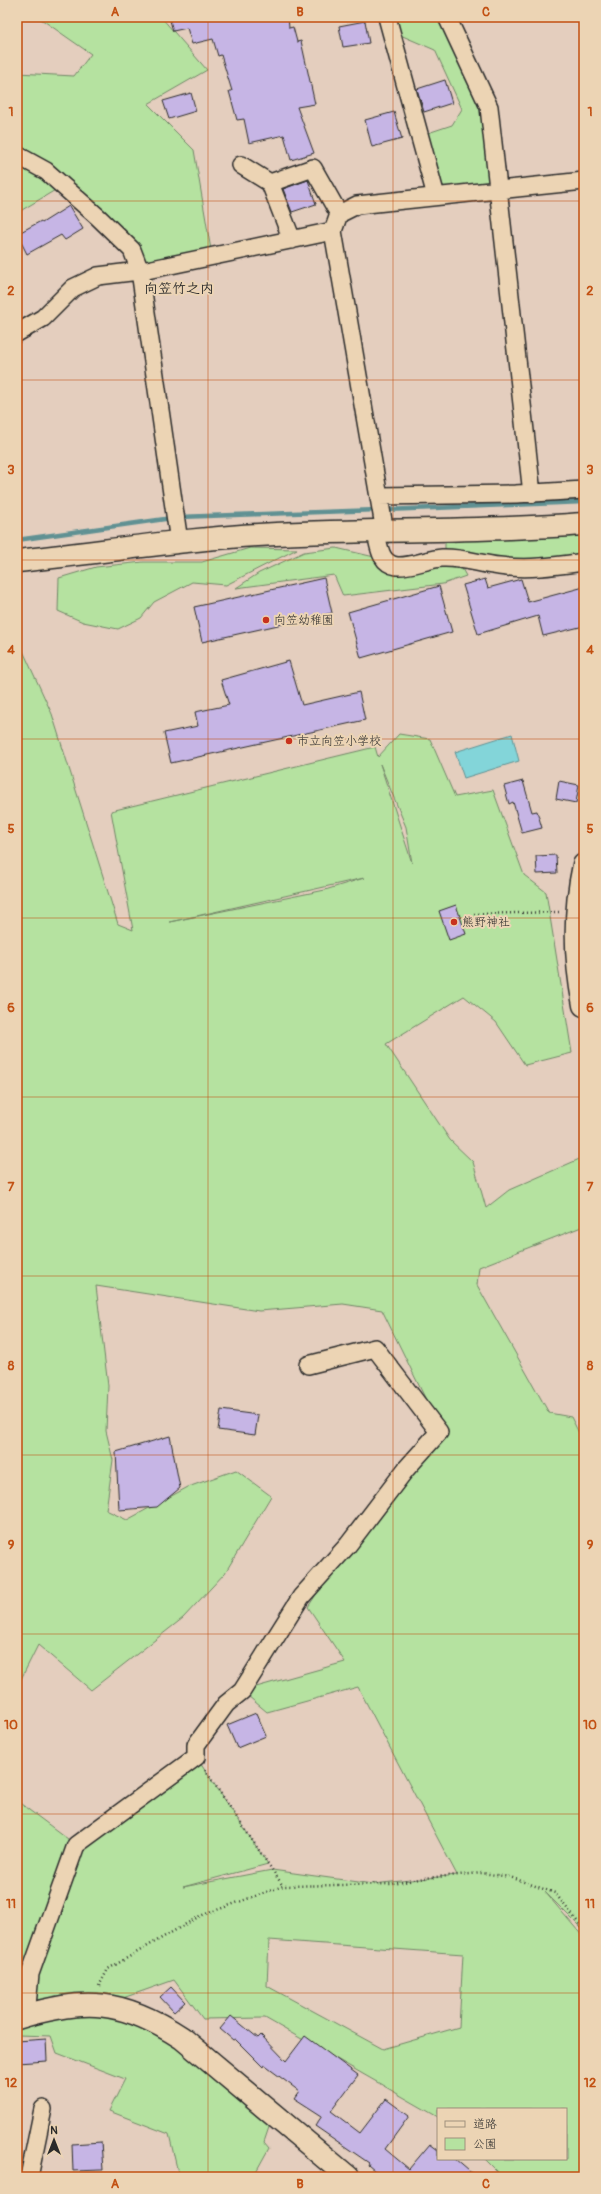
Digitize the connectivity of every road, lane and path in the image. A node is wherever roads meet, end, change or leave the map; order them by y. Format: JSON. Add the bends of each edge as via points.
{"nodes":[{"id":1,"x":387,"y":17,"type":"edge"},
{"id":2,"x":448,"y":17,"type":"edge"},
{"id":3,"x":17,"y":155,"type":"edge"},
{"id":4,"x":241,"y":164,"type":"dead end"},
{"id":5,"x":584,"y":181,"type":"edge"},
{"id":6,"x":270,"y":183,"type":"junction"},
{"id":7,"x":498,"y":190,"type":"junction"},
{"id":8,"x":436,"y":196,"type":"junction"},
{"id":9,"x":339,"y":214,"type":"junction"},
{"id":10,"x":333,"y":232,"type":"junction"},
{"id":11,"x":292,"y":240,"type":"junction"},
{"id":12,"x":140,"y":271,"type":"junction"},
{"id":13,"x":17,"y":332,"type":"edge"},
{"id":14,"x":584,"y":490,"type":"edge"},
{"id":15,"x":532,"y":494,"type":"junction"},
{"id":16,"x":379,"y":496,"type":"junction"},
{"id":17,"x":584,"y":524,"type":"edge"},
{"id":18,"x":381,"y":532,"type":"junction"},
{"id":19,"x":179,"y":542,"type":"junction"},
{"id":20,"x":17,"y":561,"type":"edge"},
{"id":21,"x":584,"y":562,"type":"edge"},
{"id":22,"x":583,"y":877,"type":"edge"},
{"id":23,"x":578,"y":912,"type":"junction"},
{"id":24,"x":474,"y":914,"type":"dead end"},
{"id":25,"x":584,"y":1005,"type":"edge"},
{"id":26,"x":308,"y":1365,"type":"dead end"},
{"id":27,"x":196,"y":1757,"type":"junction"},
{"id":28,"x":283,"y":1886,"type":"junction"},
{"id":29,"x":584,"y":1930,"type":"edge"},
{"id":30,"x":90,"y":2004,"type":"junction"},
{"id":31,"x":20,"y":2014,"type":"edge"},
{"id":32,"x":43,"y":2109,"type":"dead end"},
{"id":33,"x":29,"y":2177,"type":"edge"},
{"id":34,"x":348,"y":2177,"type":"edge"}],
"edges":[{"from":1,"to":8,"type":"street"},
{"from":2,"to":7,"type":"street","via":[[489,107]]},
{"from":3,"to":12,"type":"street","via":[[46,172],[98,217],[132,250]]},
{"from":4,"to":6,"type":"street"},
{"from":5,"to":7,"type":"street"},
{"from":6,"to":9,"type":"street","via":[[313,168]]},
{"from":6,"to":11,"type":"street"},
{"from":7,"to":8,"type":"street"},
{"from":7,"to":15,"type":"street"},
{"from":8,"to":9,"type":"street","via":[[357,206]]},
{"from":9,"to":10,"type":"street"},
{"from":10,"to":11,"type":"street"},
{"from":10,"to":16,"type":"street"},
{"from":11,"to":12,"type":"street"},
{"from":12,"to":13,"type":"street","via":[[98,276],[73,288],[43,318]]},
{"from":12,"to":19,"type":"street"},
{"from":14,"to":15,"type":"street"},
{"from":15,"to":16,"type":"street"},
{"from":16,"to":18,"type":"street"},
{"from":17,"to":18,"type":"street","via":[[524,529]]},
{"from":18,"to":19,"type":"street","via":[[276,534]]},
{"from":18,"to":21,"type":"street","via":[[379,551],[383,559],[396,566],[442,558],[536,569]]},
{"from":19,"to":20,"type":"street"},
{"from":22,"to":23,"type":"street"},
{"from":23,"to":24,"type":"path"},
{"from":23,"to":25,"type":"street","via":[[578,958]]},
{"from":26,"to":27,"type":"street","via":[[375,1348],[439,1432],[406,1469],[348,1545],[301,1597],[242,1691],[226,1704],[196,1745]]},
{"from":27,"to":28,"type":"path"},
{"from":27,"to":31,"type":"street","via":[[76,1845],[30,1974]]},
{"from":28,"to":29,"type":"path","via":[[393,1884],[424,1878],[482,1873],[510,1877],[555,1893]]},
{"from":28,"to":30,"type":"path","via":[[200,1916],[108,1969]]},
{"from":30,"to":31,"type":"street"},
{"from":30,"to":34,"type":"street","via":[[125,2009],[155,2021],[182,2038]]},
{"from":32,"to":33,"type":"street"}]}
